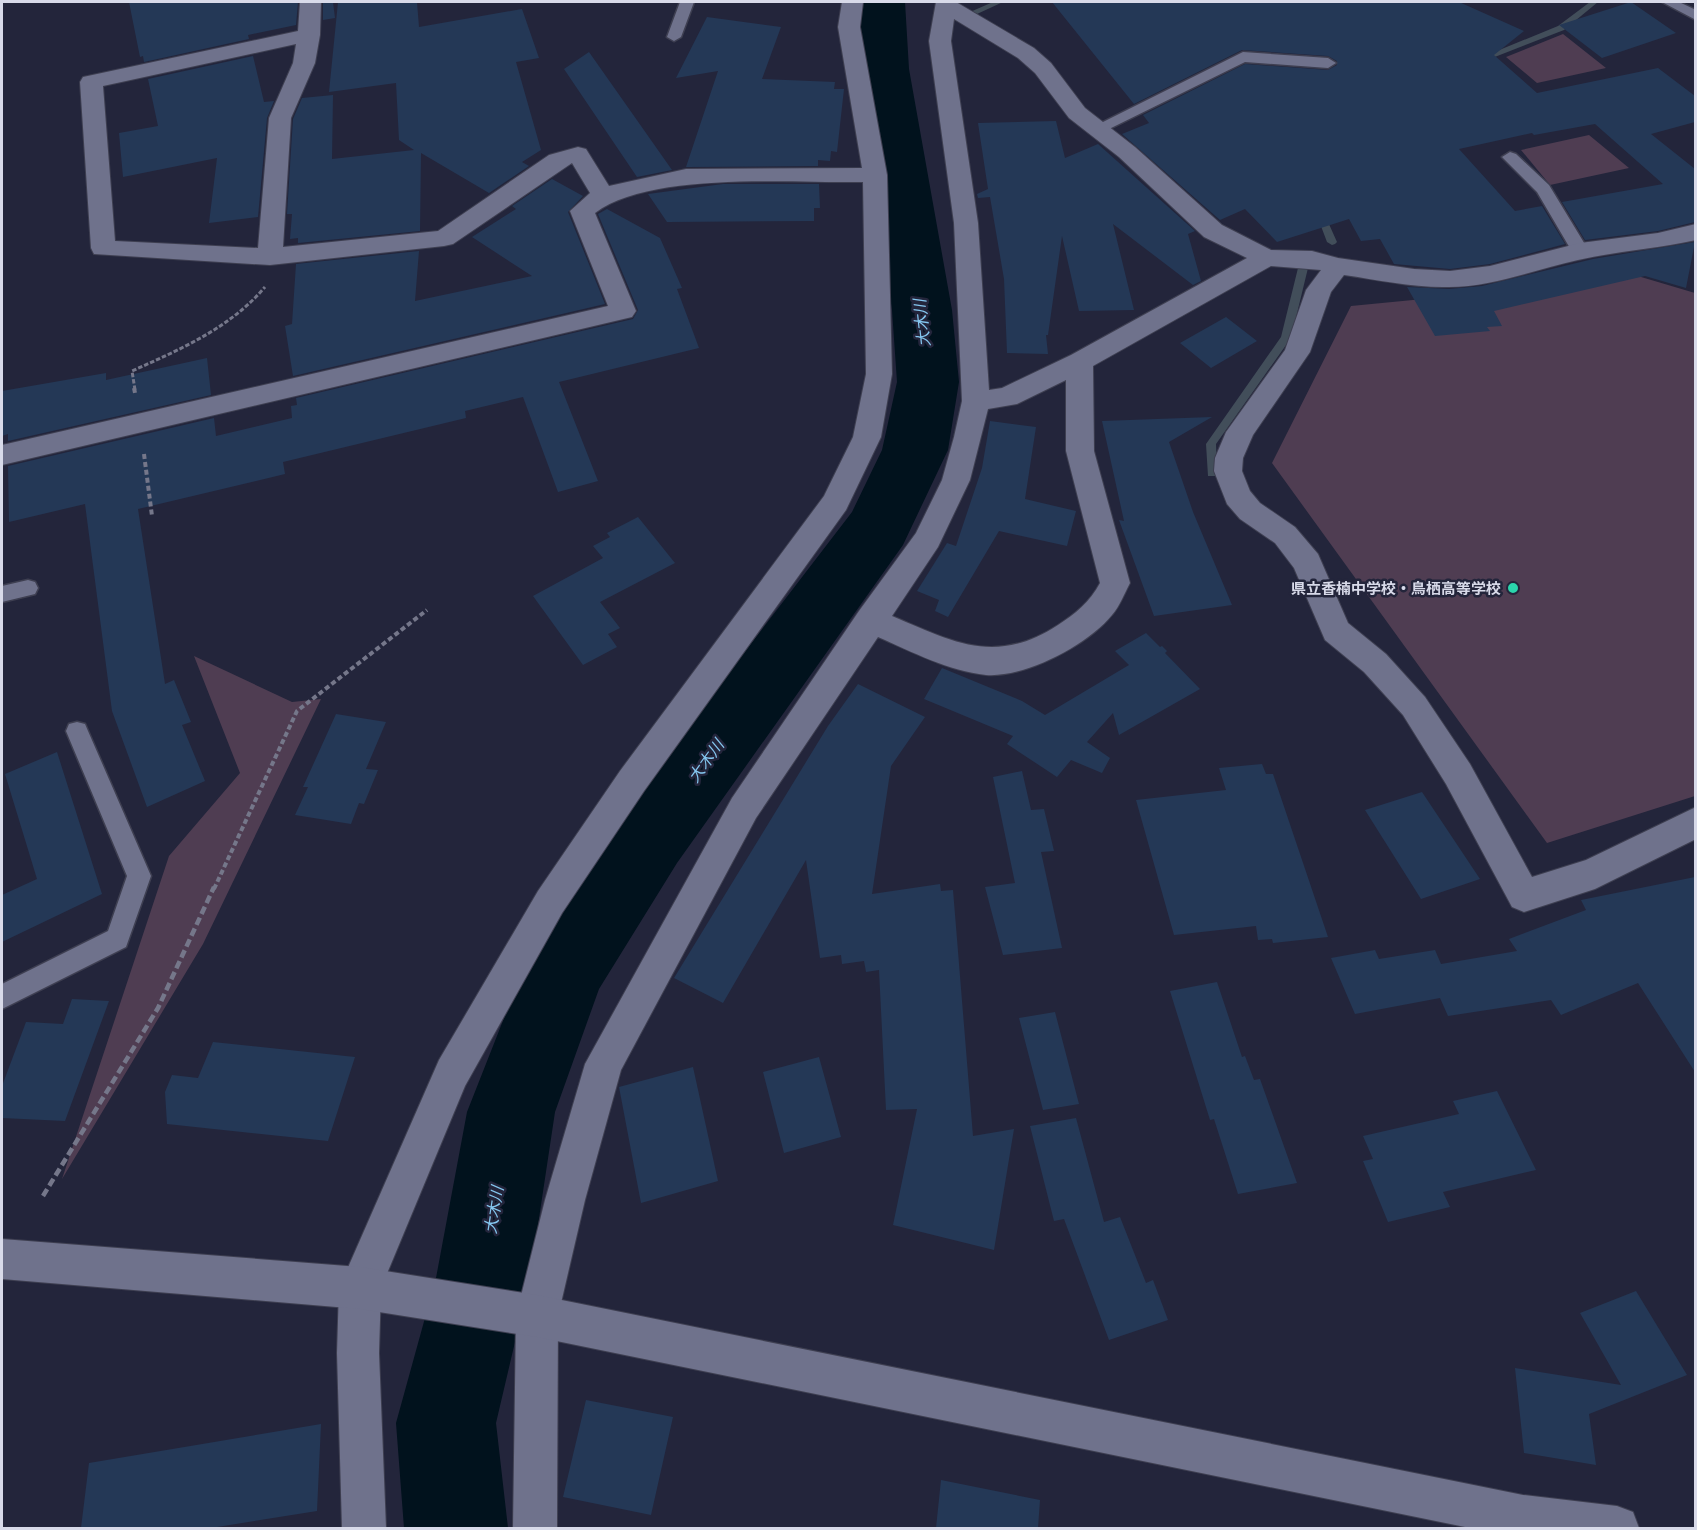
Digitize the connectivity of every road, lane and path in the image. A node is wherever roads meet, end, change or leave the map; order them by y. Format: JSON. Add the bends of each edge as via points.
{"nodes":[{"id":1,"x":310,"y":2,"type":"edge"},
{"id":2,"x":687,"y":2,"type":"edge"},
{"id":3,"x":852,"y":2,"type":"edge"},
{"id":4,"x":1669,"y":2,"type":"edge"},
{"id":5,"x":946,"y":4,"type":"edge"},
{"id":6,"x":1695,"y":16,"type":"edge"},
{"id":7,"x":309,"y":35,"type":"junction"},
{"id":8,"x":674,"y":38,"type":"dead end"},
{"id":9,"x":1328,"y":63,"type":"dead end"},
{"id":10,"x":1097,"y":129,"type":"junction"},
{"id":11,"x":1510,"y":157,"type":"dead end"},
{"id":12,"x":875,"y":175,"type":"junction"},
{"id":13,"x":603,"y":195,"type":"junction"},
{"id":14,"x":1695,"y":232,"type":"edge"},
{"id":15,"x":1580,"y":251,"type":"junction"},
{"id":16,"x":273,"y":256,"type":"junction"},
{"id":17,"x":1267,"y":258,"type":"junction"},
{"id":18,"x":1338,"y":266,"type":"junction"},
{"id":19,"x":1080,"y":362,"type":"junction"},
{"id":20,"x":976,"y":401,"type":"junction"},
{"id":21,"x":140,"y":423,"type":"junction"},
{"id":22,"x":2,"y":455,"type":"edge"},
{"id":23,"x":152,"y":516,"type":"dead end"},
{"id":24,"x":28,"y":588,"type":"dead end"},
{"id":25,"x":2,"y":594,"type":"edge"},
{"id":26,"x":427,"y":610,"type":"dead end"},
{"id":27,"x":870,"y":620,"type":"junction"},
{"id":28,"x":77,"y":731,"type":"dead end"},
{"id":29,"x":1695,"y":822,"type":"edge"},
{"id":30,"x":2,"y":997,"type":"edge"},
{"id":31,"x":43,"y":1196,"type":"dead end"},
{"id":32,"x":2,"y":1259,"type":"edge"},
{"id":33,"x":360,"y":1288,"type":"junction"},
{"id":34,"x":537,"y":1316,"type":"junction"},
{"id":35,"x":364,"y":1528,"type":"edge"},
{"id":36,"x":535,"y":1528,"type":"edge"},
{"id":37,"x":1617,"y":1528,"type":"edge"}],
"edges":[{"from":1,"to":7,"type":"street"},
{"from":2,"to":8,"type":"lane"},
{"from":3,"to":12,"type":"street","via":[[849,27]]},
{"from":4,"to":6,"type":"lane"},
{"from":5,"to":10,"type":"street","via":[[1026,53],[1043,68],[1077,113]]},
{"from":5,"to":20,"type":"street","via":[[940,41],[966,224]]},
{"from":7,"to":16,"type":"street","via":[[304,63],[280,118]]},
{"from":7,"to":16,"type":"street","via":[[91,82],[103,248]]},
{"from":9,"to":10,"type":"lane","via":[[1243,57]]},
{"from":10,"to":17,"type":"street","via":[[1213,231]]},
{"from":11,"to":15,"type":"lane","via":[[1543,189]]},
{"from":12,"to":13,"type":"street","via":[[686,176]]},
{"from":12,"to":33,"type":"street","via":[[879,374],[867,437],[836,502],[632,781],[550,902],[452,1073]]},
{"from":13,"to":16,"type":"street","via":[[578,154],[557,160],[444,238]]},
{"from":13,"to":21,"type":"street","via":[[582,211],[623,311]]},
{"from":14,"to":15,"type":"street"},
{"from":15,"to":18,"type":"street","via":[[1490,274],[1450,279]]},
{"from":16,"to":21,"type":"path","via":[[270,281],[254,302],[186,347],[132,371]]},
{"from":17,"to":18,"type":"street","via":[[1312,259]]},
{"from":17,"to":19,"type":"street"},
{"from":18,"to":29,"type":"street","via":[[1319,290],[1297,352],[1240,432],[1228,471],[1237,496],[1250,511],[1285,535],[1307,562],[1336,631],[1375,663],[1414,706],[1458,774],[1524,896],[1595,873]]},
{"from":19,"to":20,"type":"street","via":[[1007,397]]},
{"from":19,"to":27,"type":"street","via":[[1080,451],[1115,583],[1102,607],[1068,635],[1028,654],[989,662],[963,657]]},
{"from":20,"to":27,"type":"street","via":[[956,480],[928,539]]},
{"from":21,"to":22,"type":"street"},
{"from":21,"to":23,"type":"path"},
{"from":24,"to":25,"type":"lane"},
{"from":26,"to":31,"type":"path","via":[[297,711],[158,1008]]},
{"from":27,"to":34,"type":"street","via":[[744,808],[604,1064]]},
{"from":28,"to":30,"type":"lane","via":[[139,876],[117,939]]},
{"from":32,"to":33,"type":"street"},
{"from":33,"to":34,"type":"street"},
{"from":33,"to":35,"type":"street","via":[[358,1353]]},
{"from":34,"to":36,"type":"street"},
{"from":34,"to":37,"type":"street","via":[[1523,1517]]}]}
